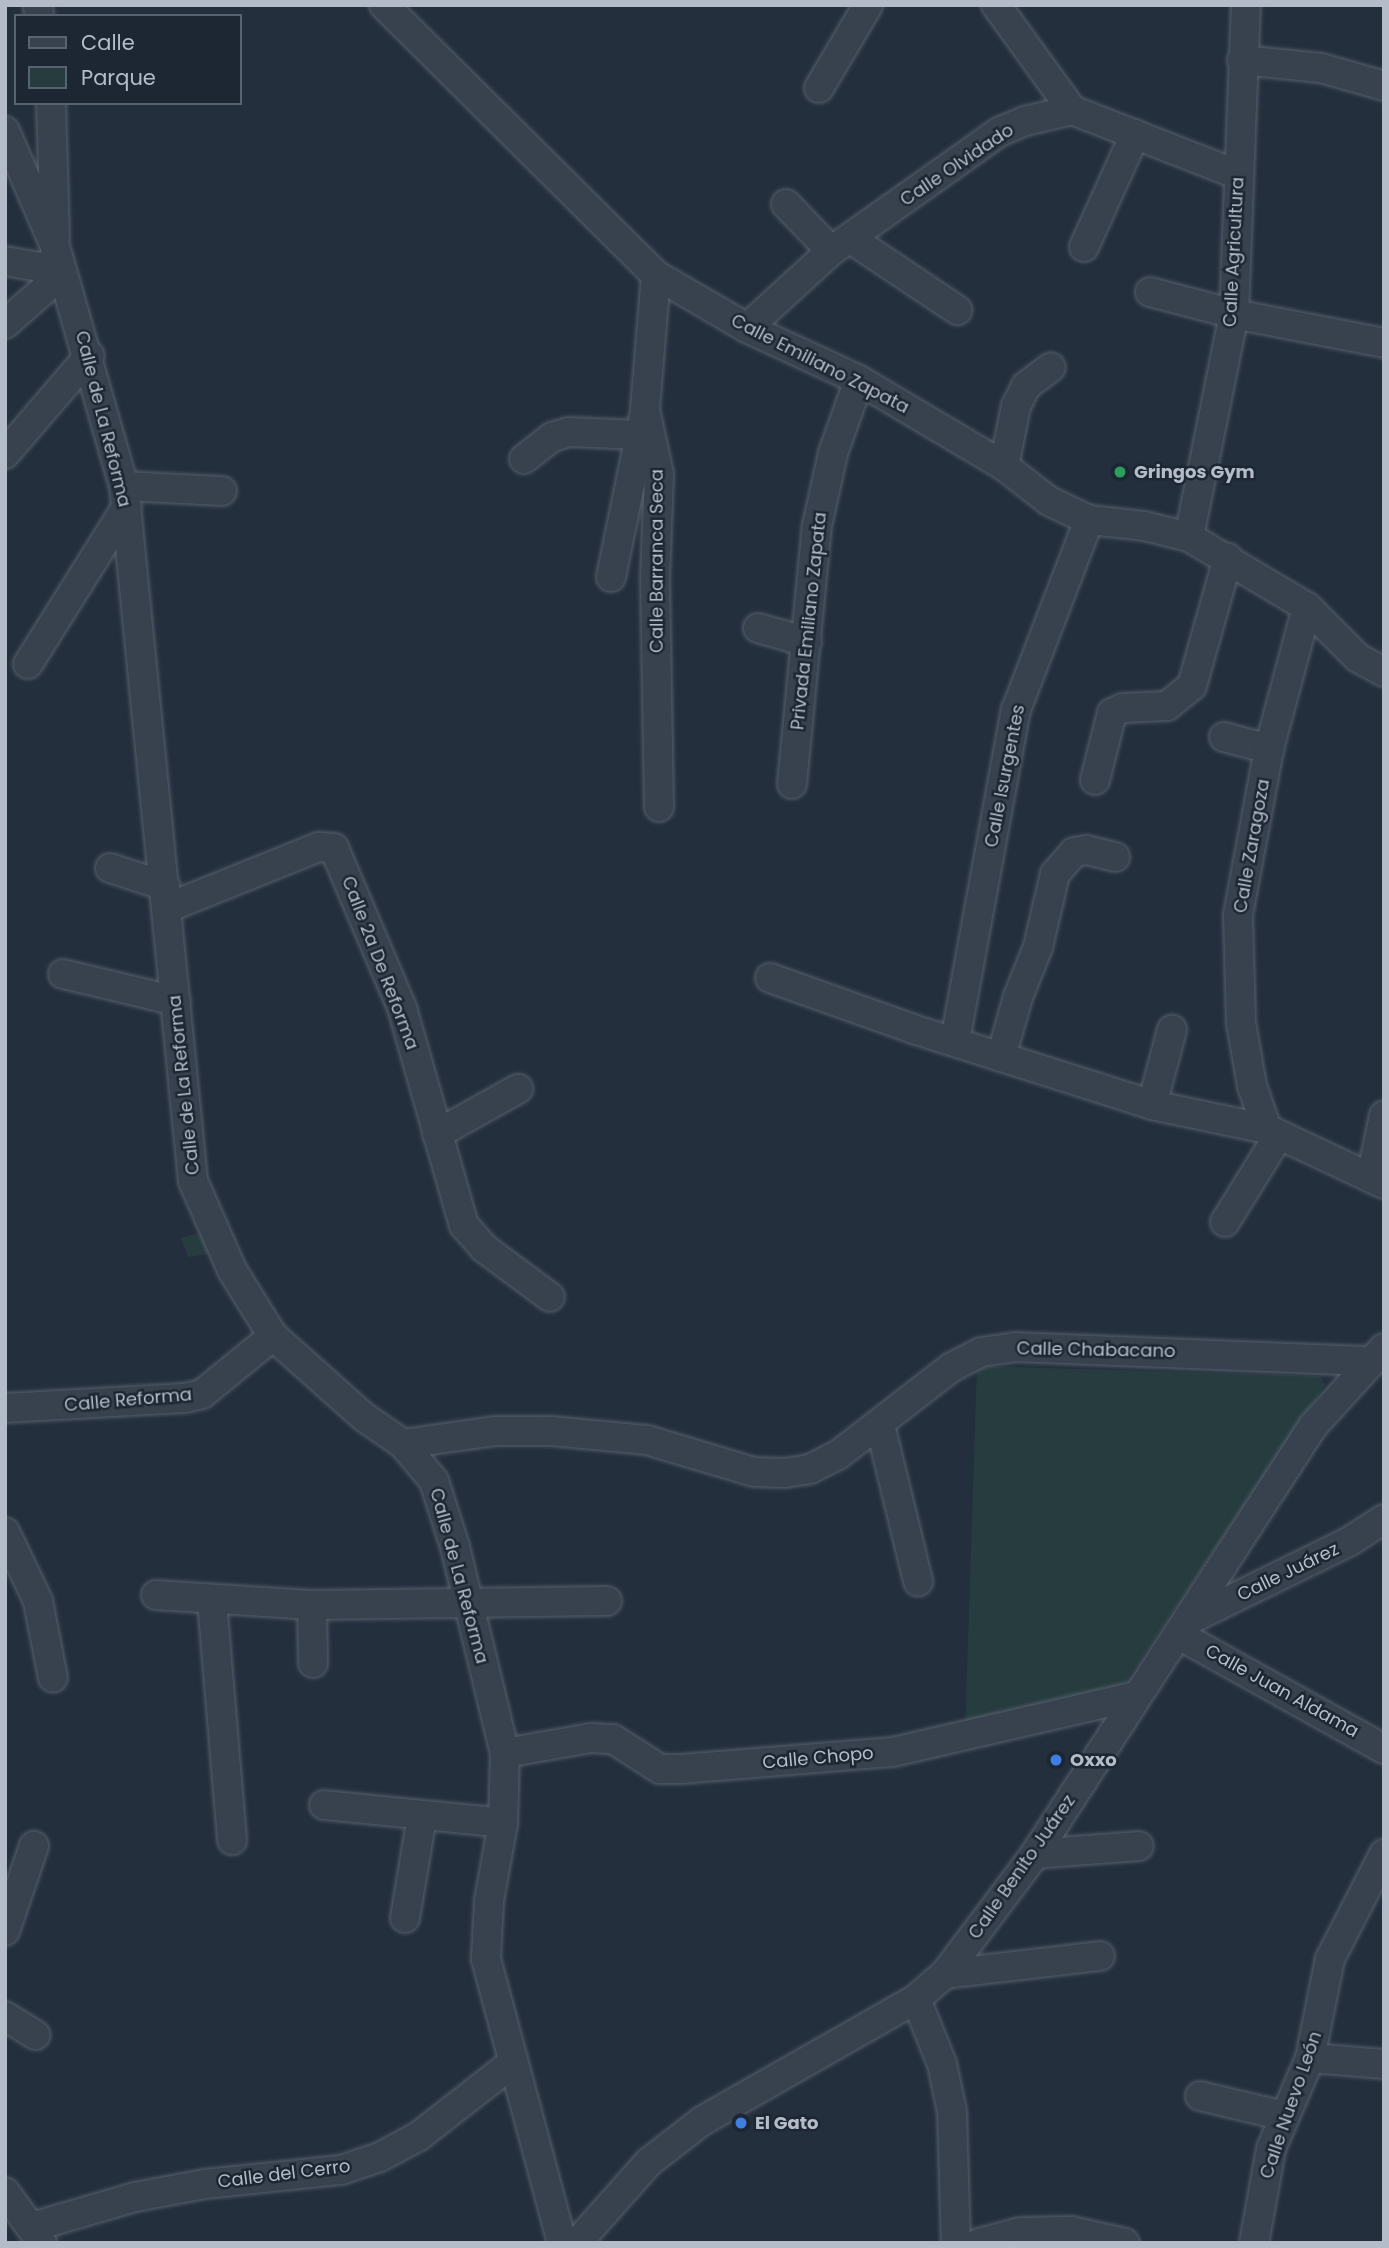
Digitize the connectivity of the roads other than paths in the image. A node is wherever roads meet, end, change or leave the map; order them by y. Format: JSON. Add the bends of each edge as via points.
{"nodes":[{"id":1,"x":384,"y":5,"type":"edge"},
{"id":2,"x":868,"y":5,"type":"edge"},
{"id":3,"x":996,"y":5,"type":"edge"},
{"id":4,"x":1246,"y":5,"type":"edge"},
{"id":5,"x":1242,"y":60,"type":"junction"},
{"id":6,"x":1382,"y":85,"type":"edge"},
{"id":7,"x":820,"y":88,"type":"dead end"},
{"id":8,"x":51,"y":105,"type":"edge"},
{"id":9,"x":1072,"y":110,"type":"junction"},
{"id":10,"x":5,"y":131,"type":"edge"},
{"id":11,"x":1135,"y":134,"type":"junction"},
{"id":12,"x":1238,"y":175,"type":"junction"},
{"id":13,"x":786,"y":204,"type":"dead end"},
{"id":14,"x":841,"y":245,"type":"junction"},
{"id":15,"x":1084,"y":247,"type":"dead end"},
{"id":16,"x":5,"y":261,"type":"edge"},
{"id":17,"x":59,"y":261,"type":"junction"},
{"id":18,"x":656,"y":275,"type":"junction"},
{"id":19,"x":1150,"y":292,"type":"dead end"},
{"id":20,"x":957,"y":310,"type":"dead end"},
{"id":21,"x":1234,"y":314,"type":"junction"},
{"id":22,"x":5,"y":324,"type":"edge"},
{"id":23,"x":747,"y":328,"type":"junction"},
{"id":24,"x":1384,"y":343,"type":"edge"},
{"id":25,"x":90,"y":355,"type":"junction"},
{"id":26,"x":1051,"y":367,"type":"dead end"},
{"id":27,"x":859,"y":380,"type":"junction"},
{"id":28,"x":642,"y":423,"type":"junction"},
{"id":29,"x":5,"y":454,"type":"edge"},
{"id":30,"x":524,"y":459,"type":"dead end"},
{"id":31,"x":1004,"y":466,"type":"junction"},
{"id":32,"x":222,"y":491,"type":"dead end"},
{"id":33,"x":125,"y":496,"type":"junction"},
{"id":34,"x":1089,"y":520,"type":"junction"},
{"id":35,"x":1189,"y":537,"type":"junction"},
{"id":36,"x":1228,"y":558,"type":"junction"},
{"id":37,"x":611,"y":577,"type":"dead end"},
{"id":38,"x":1307,"y":607,"type":"junction"},
{"id":39,"x":758,"y":628,"type":"dead end"},
{"id":40,"x":807,"y":642,"type":"junction"},
{"id":41,"x":28,"y":664,"type":"dead end"},
{"id":42,"x":1384,"y":672,"type":"edge"},
{"id":43,"x":1224,"y":737,"type":"dead end"},
{"id":44,"x":1269,"y":748,"type":"junction"},
{"id":45,"x":1095,"y":780,"type":"dead end"},
{"id":46,"x":792,"y":784,"type":"dead end"},
{"id":47,"x":659,"y":807,"type":"dead end"},
{"id":48,"x":1115,"y":857,"type":"dead end"},
{"id":49,"x":110,"y":868,"type":"dead end"},
{"id":50,"x":166,"y":897,"type":"junction"},
{"id":51,"x":62,"y":974,"type":"dead end"},
{"id":52,"x":770,"y":978,"type":"dead end"},
{"id":53,"x":176,"y":1001,"type":"junction"},
{"id":54,"x":1172,"y":1030,"type":"dead end"},
{"id":55,"x":955,"y":1041,"type":"junction"},
{"id":56,"x":1001,"y":1057,"type":"junction"},
{"id":57,"x":518,"y":1089,"type":"dead end"},
{"id":58,"x":1152,"y":1105,"type":"junction"},
{"id":59,"x":1384,"y":1115,"type":"edge"},
{"id":60,"x":1273,"y":1132,"type":"junction"},
{"id":61,"x":437,"y":1134,"type":"junction"},
{"id":62,"x":1377,"y":1181,"type":"edge"},
{"id":63,"x":1225,"y":1222,"type":"dead end"},
{"id":64,"x":550,"y":1297,"type":"dead end"},
{"id":65,"x":273,"y":1336,"type":"junction"},
{"id":66,"x":1377,"y":1354,"type":"edge"},
{"id":67,"x":5,"y":1408,"type":"edge"},
{"id":68,"x":880,"y":1425,"type":"junction"},
{"id":69,"x":403,"y":1444,"type":"junction"},
{"id":70,"x":1384,"y":1519,"type":"edge"},
{"id":71,"x":5,"y":1532,"type":"edge"},
{"id":72,"x":918,"y":1581,"type":"dead end"},
{"id":73,"x":156,"y":1595,"type":"dead end"},
{"id":74,"x":212,"y":1601,"type":"junction"},
{"id":75,"x":607,"y":1601,"type":"dead end"},
{"id":76,"x":468,"y":1604,"type":"junction"},
{"id":77,"x":312,"y":1605,"type":"junction"},
{"id":78,"x":1184,"y":1627,"type":"junction"},
{"id":79,"x":313,"y":1663,"type":"dead end"},
{"id":80,"x":53,"y":1678,"type":"dead end"},
{"id":81,"x":1135,"y":1696,"type":"junction"},
{"id":82,"x":1384,"y":1749,"type":"edge"},
{"id":83,"x":505,"y":1753,"type":"junction"},
{"id":84,"x":324,"y":1805,"type":"dead end"},
{"id":85,"x":422,"y":1816,"type":"junction"},
{"id":86,"x":503,"y":1823,"type":"junction"},
{"id":87,"x":232,"y":1840,"type":"dead end"},
{"id":88,"x":34,"y":1846,"type":"dead end"},
{"id":89,"x":1139,"y":1846,"type":"dead end"},
{"id":90,"x":1035,"y":1854,"type":"junction"},
{"id":91,"x":1384,"y":1854,"type":"edge"},
{"id":92,"x":405,"y":1918,"type":"dead end"},
{"id":93,"x":5,"y":1930,"type":"edge"},
{"id":94,"x":1100,"y":1956,"type":"dead end"},
{"id":95,"x":945,"y":1974,"type":"junction"},
{"id":96,"x":916,"y":1999,"type":"junction"},
{"id":97,"x":5,"y":2016,"type":"edge"},
{"id":98,"x":36,"y":2035,"type":"dead end"},
{"id":99,"x":1310,"y":2058,"type":"junction"},
{"id":100,"x":511,"y":2064,"type":"junction"},
{"id":101,"x":1384,"y":2064,"type":"edge"},
{"id":102,"x":1199,"y":2096,"type":"dead end"},
{"id":103,"x":1284,"y":2116,"type":"junction"},
{"id":104,"x":7,"y":2201,"type":"edge"},
{"id":105,"x":606,"y":2231,"type":"edge"},
{"id":106,"x":37,"y":2235,"type":"edge"},
{"id":107,"x":562,"y":2243,"type":"edge"},
{"id":108,"x":577,"y":2243,"type":"edge"},
{"id":109,"x":956,"y":2243,"type":"edge"},
{"id":110,"x":981,"y":2243,"type":"edge"},
{"id":111,"x":1125,"y":2243,"type":"edge"},
{"id":112,"x":1254,"y":2243,"type":"edge"}],
"edges":[{"from":1,"to":18,"type":"street","name":"Calle Emiliano Zapata"},
{"from":2,"to":7,"type":"street"},
{"from":3,"to":9,"type":"street"},
{"from":4,"to":5,"type":"street","name":"Calle Agricultura"},
{"from":5,"to":6,"type":"street","via":[[1321,68]]},
{"from":5,"to":12,"type":"street","name":"Calle Agricultura"},
{"from":8,"to":17,"type":"street"},
{"from":9,"to":11,"type":"street"},
{"from":9,"to":14,"type":"street","name":"Calle Olvidado","via":[[999,132]]},
{"from":10,"to":17,"type":"street"},
{"from":11,"to":12,"type":"street"},
{"from":11,"to":15,"type":"street"},
{"from":12,"to":21,"type":"street","name":"Calle Agricultura"},
{"from":13,"to":14,"type":"street"},
{"from":14,"to":20,"type":"street"},
{"from":14,"to":23,"type":"street","name":"Calle Olvidado"},
{"from":16,"to":17,"type":"street","via":[[40,267]]},
{"from":17,"to":22,"type":"street"},
{"from":17,"to":25,"type":"street","name":"Calle de La Reforma"},
{"from":18,"to":23,"type":"street","name":"Calle Emiliano Zapata"},
{"from":18,"to":28,"type":"street","name":"Calle Barranca Seca"},
{"from":19,"to":21,"type":"street"},
{"from":21,"to":24,"type":"street"},
{"from":21,"to":35,"type":"street","name":"Calle Agricultura"},
{"from":23,"to":27,"type":"street","name":"Calle Emiliano Zapata"},
{"from":25,"to":29,"type":"street"},
{"from":25,"to":33,"type":"street","name":"Calle de La Reforma"},
{"from":26,"to":31,"type":"street","via":[[1026,386],[1016,406]]},
{"from":27,"to":31,"type":"street","name":"Calle Emiliano Zapata"},
{"from":27,"to":40,"type":"street","name":"Privada Emiliano Zapata","via":[[833,453],[817,526]]},
{"from":28,"to":30,"type":"street","via":[[552,437]]},
{"from":28,"to":37,"type":"street"},
{"from":28,"to":47,"type":"street","name":"Calle Barranca Seca","via":[[659,474],[655,577]]},
{"from":31,"to":34,"type":"street","name":"Calle Emiliano Zapata","via":[[1049,501]]},
{"from":32,"to":33,"type":"street"},
{"from":33,"to":41,"type":"street"},
{"from":33,"to":50,"type":"street","name":"Calle de La Reforma"},
{"from":34,"to":35,"type":"street","name":"Calle Emiliano Zapata"},
{"from":34,"to":55,"type":"street","name":"Calle Isurgentes","via":[[1016,710]]},
{"from":35,"to":36,"type":"street","name":"Calle Emiliano Zapata"},
{"from":36,"to":38,"type":"street","name":"Calle Emiliano Zapata"},
{"from":36,"to":45,"type":"street","via":[[1192,686],[1167,706],[1123,708],[1112,713]]},
{"from":38,"to":42,"type":"street","name":"Calle Emiliano Zapata","via":[[1358,658]]},
{"from":38,"to":44,"type":"street","name":"Calle Zaragoza"},
{"from":39,"to":40,"type":"street"},
{"from":40,"to":46,"type":"street","name":"Privada Emiliano Zapata"},
{"from":43,"to":44,"type":"street"},
{"from":44,"to":60,"type":"street","name":"Calle Zaragoza","via":[[1238,915],[1241,1023],[1252,1086]]},
{"from":48,"to":56,"type":"street","via":[[1087,850],[1074,852],[1055,874],[1038,947],[1017,997]]},
{"from":49,"to":50,"type":"street"},
{"from":50,"to":53,"type":"street","name":"Calle de La Reforma"},
{"from":50,"to":61,"type":"street","name":"Calle 2a De Reforma","via":[[319,847],[334,848],[402,1008]]},
{"from":51,"to":53,"type":"street"},
{"from":52,"to":55,"type":"street"},
{"from":53,"to":65,"type":"street","name":"Calle de La Reforma","via":[[193,1181],[232,1270]]},
{"from":54,"to":58,"type":"street"},
{"from":55,"to":56,"type":"street"},
{"from":56,"to":58,"type":"street"},
{"from":57,"to":61,"type":"street"},
{"from":58,"to":60,"type":"street"},
{"from":59,"to":62,"type":"street"},
{"from":60,"to":62,"type":"street"},
{"from":60,"to":63,"type":"street"},
{"from":61,"to":64,"type":"street","name":"Calle 2a De Reforma","via":[[457,1210],[471,1236]]},
{"from":65,"to":67,"type":"street","name":"Calle Reforma","via":[[201,1394]]},
{"from":65,"to":69,"type":"street","name":"Calle de La Reforma","via":[[364,1417]]},
{"from":66,"to":68,"type":"street","name":"Calle Chabacano","via":[[1016,1347],[981,1352],[952,1367]]},
{"from":66,"to":78,"type":"street","name":"Calle Benito Juárez","via":[[1314,1426]]},
{"from":68,"to":69,"type":"street","name":"Calle Chabacano","via":[[838,1455],[810,1469],[785,1473],[754,1472],[647,1440],[551,1431],[496,1431]]},
{"from":68,"to":72,"type":"street"},
{"from":69,"to":76,"type":"street","name":"Calle de La Reforma","via":[[433,1481]]},
{"from":70,"to":78,"type":"street","name":"Calle Juárez"},
{"from":71,"to":80,"type":"street","via":[[38,1601]]},
{"from":73,"to":74,"type":"street"},
{"from":74,"to":77,"type":"street"},
{"from":74,"to":87,"type":"street"},
{"from":75,"to":76,"type":"street"},
{"from":76,"to":77,"type":"street"},
{"from":76,"to":83,"type":"street","name":"Calle de La Reforma"},
{"from":77,"to":79,"type":"street"},
{"from":78,"to":81,"type":"street","name":"Calle Benito Juárez"},
{"from":78,"to":82,"type":"street","name":"Calle Juan Aldama"},
{"from":81,"to":83,"type":"street","name":"Calle Chopo","via":[[965,1738],[867,1754],[660,1769],[613,1739],[591,1738]]},
{"from":81,"to":90,"type":"street","name":"Calle Benito Juárez"},
{"from":83,"to":86,"type":"street","name":"Calle de La Reforma"},
{"from":84,"to":85,"type":"street"},
{"from":85,"to":86,"type":"street"},
{"from":85,"to":92,"type":"street"},
{"from":86,"to":100,"type":"street","name":"Calle de La Reforma","via":[[489,1901],[486,1959]]},
{"from":88,"to":93,"type":"street"},
{"from":89,"to":90,"type":"street"},
{"from":90,"to":95,"type":"street","name":"Calle Benito Juárez"},
{"from":91,"to":99,"type":"street","name":"Calle Nuevo León","via":[[1330,1959]]},
{"from":94,"to":95,"type":"street"},
{"from":95,"to":96,"type":"street","name":"Calle Benito Juárez"},
{"from":96,"to":105,"type":"street","name":"Calle Benito Juárez","via":[[702,2121],[649,2162]]},
{"from":96,"to":109,"type":"street","via":[[942,2064],[952,2112]]},
{"from":97,"to":98,"type":"street"},
{"from":99,"to":101,"type":"street"},
{"from":99,"to":103,"type":"street","name":"Calle Nuevo León"},
{"from":100,"to":106,"type":"street","name":"Calle del Cerro","via":[[419,2136],[367,2162],[341,2170],[205,2184],[135,2197]]},
{"from":100,"to":107,"type":"street","name":"Calle de La Reforma"},
{"from":102,"to":103,"type":"street"},
{"from":103,"to":112,"type":"street","name":"Calle Nuevo León","via":[[1262,2186]]},
{"from":104,"to":106,"type":"street"},
{"from":105,"to":108,"type":"street","name":"Calle Benito Juárez"},
{"from":110,"to":111,"type":"street","via":[[1021,2232],[1072,2231]]}]}
